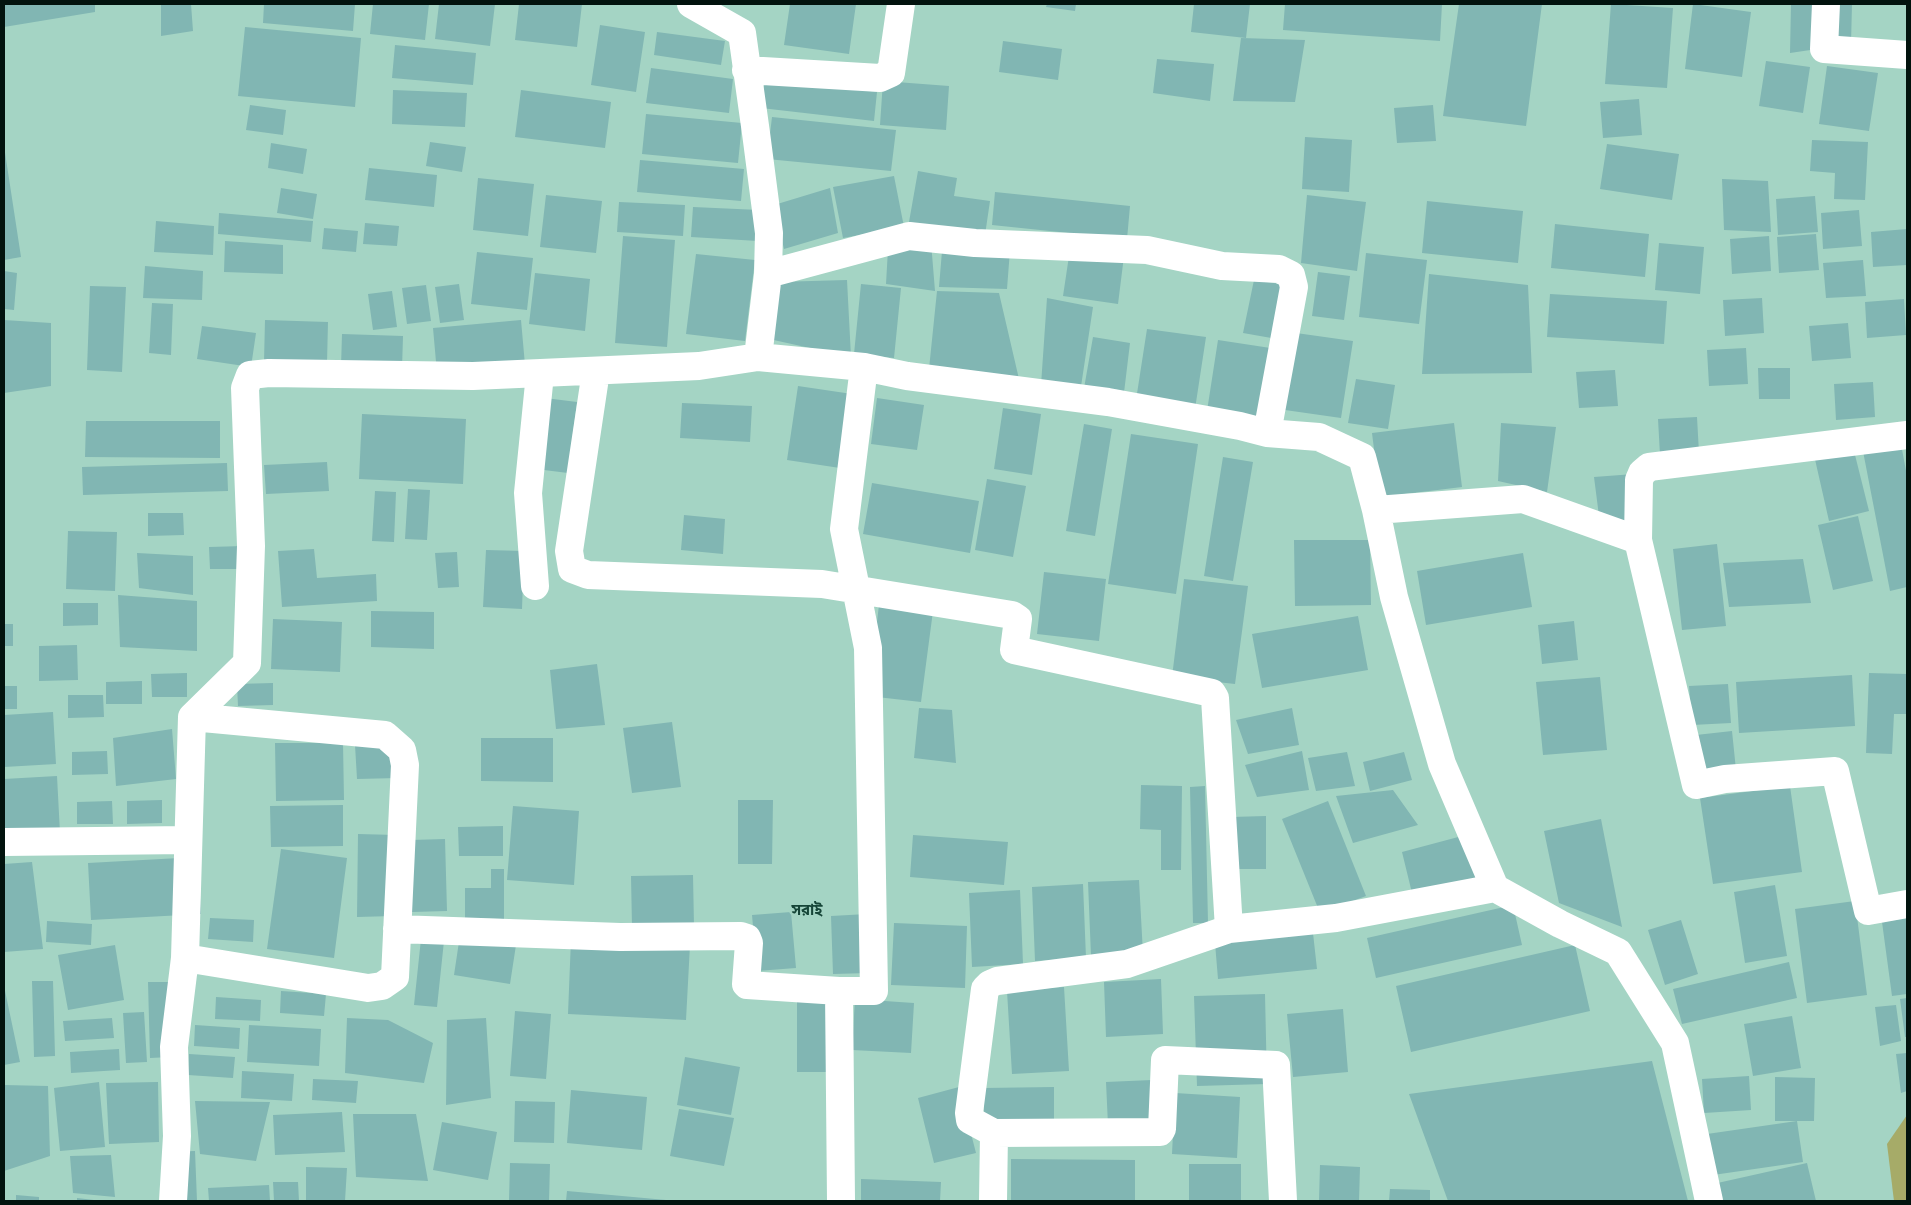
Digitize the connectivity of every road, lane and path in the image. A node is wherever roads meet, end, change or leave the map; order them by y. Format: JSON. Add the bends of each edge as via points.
{"nodes":[{"id":1,"x":691,"y":4,"type":"edge"},
{"id":2,"x":902,"y":4,"type":"edge"},
{"id":3,"x":1826,"y":4,"type":"edge"},
{"id":4,"x":1907,"y":55,"type":"edge"},
{"id":5,"x":746,"y":70,"type":"junction"},
{"id":6,"x":768,"y":274,"type":"junction"},
{"id":7,"x":758,"y":357,"type":"junction"},
{"id":8,"x":864,"y":367,"type":"junction"},
{"id":9,"x":596,"y":371,"type":"junction"},
{"id":10,"x":540,"y":374,"type":"junction"},
{"id":11,"x":1267,"y":433,"type":"junction"},
{"id":12,"x":1907,"y":435,"type":"edge"},
{"id":13,"x":1376,"y":510,"type":"junction"},
{"id":14,"x":1638,"y":540,"type":"junction"},
{"id":15,"x":535,"y":586,"type":"dead end"},
{"id":16,"x":192,"y":717,"type":"junction"},
{"id":17,"x":188,"y":840,"type":"junction"},
{"id":18,"x":4,"y":842,"type":"edge"},
{"id":19,"x":1495,"y":888,"type":"junction"},
{"id":20,"x":1907,"y":904,"type":"edge"},
{"id":21,"x":397,"y":929,"type":"junction"},
{"id":22,"x":1229,"y":929,"type":"junction"},
{"id":23,"x":185,"y":958,"type":"junction"},
{"id":24,"x":839,"y":991,"type":"junction"},
{"id":25,"x":994,"y":1133,"type":"junction"},
{"id":26,"x":172,"y":1201,"type":"edge"},
{"id":27,"x":841,"y":1201,"type":"edge"},
{"id":28,"x":993,"y":1201,"type":"edge"},
{"id":29,"x":1284,"y":1201,"type":"edge"},
{"id":30,"x":1709,"y":1201,"type":"edge"}],
"edges":[{"from":1,"to":5,"type":"street","via":[[742,33]]},
{"from":2,"to":5,"type":"street","via":[[891,73],[880,78]]},
{"from":3,"to":4,"type":"street","via":[[1824,49]]},
{"from":5,"to":6,"type":"street","via":[[769,234]]},
{"from":6,"to":7,"type":"street"},
{"from":6,"to":11,"type":"street","via":[[909,236],[975,243],[1147,250],[1222,266],[1278,269],[1291,275],[1294,287]]},
{"from":7,"to":8,"type":"street"},
{"from":7,"to":9,"type":"street","via":[[699,366]]},
{"from":8,"to":11,"type":"street","via":[[906,376],[1108,402]]},
{"from":8,"to":24,"type":"street","via":[[844,529],[868,648],[874,991]]},
{"from":9,"to":10,"type":"street"},
{"from":9,"to":22,"type":"street","via":[[569,551],[572,569],[588,575],[822,584],[1012,615],[1018,619],[1014,650],[1212,694],[1215,698]]},
{"from":10,"to":15,"type":"street","via":[[528,493]]},
{"from":10,"to":16,"type":"street","via":[[250,375],[245,388],[251,546],[248,663]]},
{"from":11,"to":13,"type":"street","via":[[1319,437],[1362,457]]},
{"from":12,"to":14,"type":"street","via":[[1650,468],[1642,473],[1639,480]]},
{"from":13,"to":14,"type":"street","via":[[1523,499]]},
{"from":13,"to":19,"type":"street","via":[[1394,597],[1442,764]]},
{"from":14,"to":20,"type":"street","via":[[1696,784],[1835,771],[1868,911]]},
{"from":16,"to":17,"type":"street"},
{"from":16,"to":21,"type":"street","via":[[385,735],[402,750],[405,765]]},
{"from":17,"to":18,"type":"street"},
{"from":17,"to":23,"type":"street"},
{"from":19,"to":22,"type":"street","via":[[1336,918]]},
{"from":19,"to":30,"type":"street","via":[[1618,952],[1675,1043]]},
{"from":21,"to":23,"type":"street","via":[[395,977],[382,986],[368,988]]},
{"from":21,"to":24,"type":"street","via":[[620,937],[741,936],[749,943],[747,985]]},
{"from":22,"to":25,"type":"street","via":[[1127,964],[990,984],[985,989],[969,1113],[970,1120]]},
{"from":23,"to":26,"type":"street","via":[[174,1047],[178,1136]]},
{"from":24,"to":27,"type":"street"},
{"from":25,"to":28,"type":"street"},
{"from":25,"to":29,"type":"street","via":[[1157,1133],[1162,1129],[1165,1060],[1274,1064]]}]}
